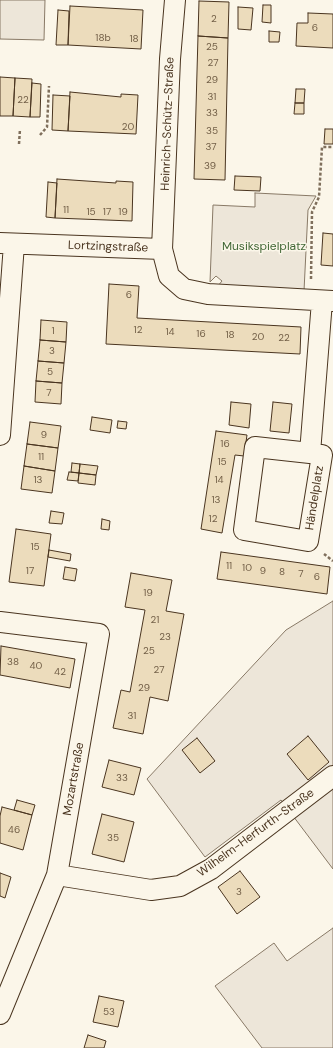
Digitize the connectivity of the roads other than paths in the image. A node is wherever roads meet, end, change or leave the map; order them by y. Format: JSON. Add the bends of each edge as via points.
{"nodes":[{"id":1,"x":176,"y":0,"type":"edge"},
{"id":2,"x":7,"y":244,"type":"edge"},
{"id":3,"x":162,"y":249,"type":"junction"},
{"id":4,"x":322,"y":300,"type":"edge"},
{"id":5,"x":0,"y":435,"type":"edge"},
{"id":6,"x":310,"y":453,"type":"junction"},
{"id":7,"x":0,"y":622,"type":"edge"},
{"id":8,"x":333,"y":776,"type":"edge"},
{"id":9,"x":57,"y":875,"type":"junction"},
{"id":10,"x":1,"y":1010,"type":"edge"}],
"edges":[{"from":1,"to":3,"type":"street","name":"Heinrich-Schütz-Straße","via":[[170,58]]},
{"from":2,"to":3,"type":"street","name":"Lortzingstraße"},
{"from":2,"to":5,"type":"street"},
{"from":3,"to":4,"type":"street","name":"Lortzingstraße","via":[[169,276],[184,289],[208,294]]},
{"from":4,"to":6,"type":"street","name":"Händelplatz"},
{"from":6,"to":6,"type":"street","name":"Händelplatz","via":[[322,456],[308,541],[244,530],[255,447]]},
{"from":7,"to":9,"type":"street","name":"Mozartstraße","via":[[99,634]]},
{"from":8,"to":9,"type":"street","name":"Wilhelm-Herfurth-Straße","via":[[211,869],[180,886],[151,890]]},
{"from":9,"to":10,"type":"street","name":"Mozartstraße"}]}
